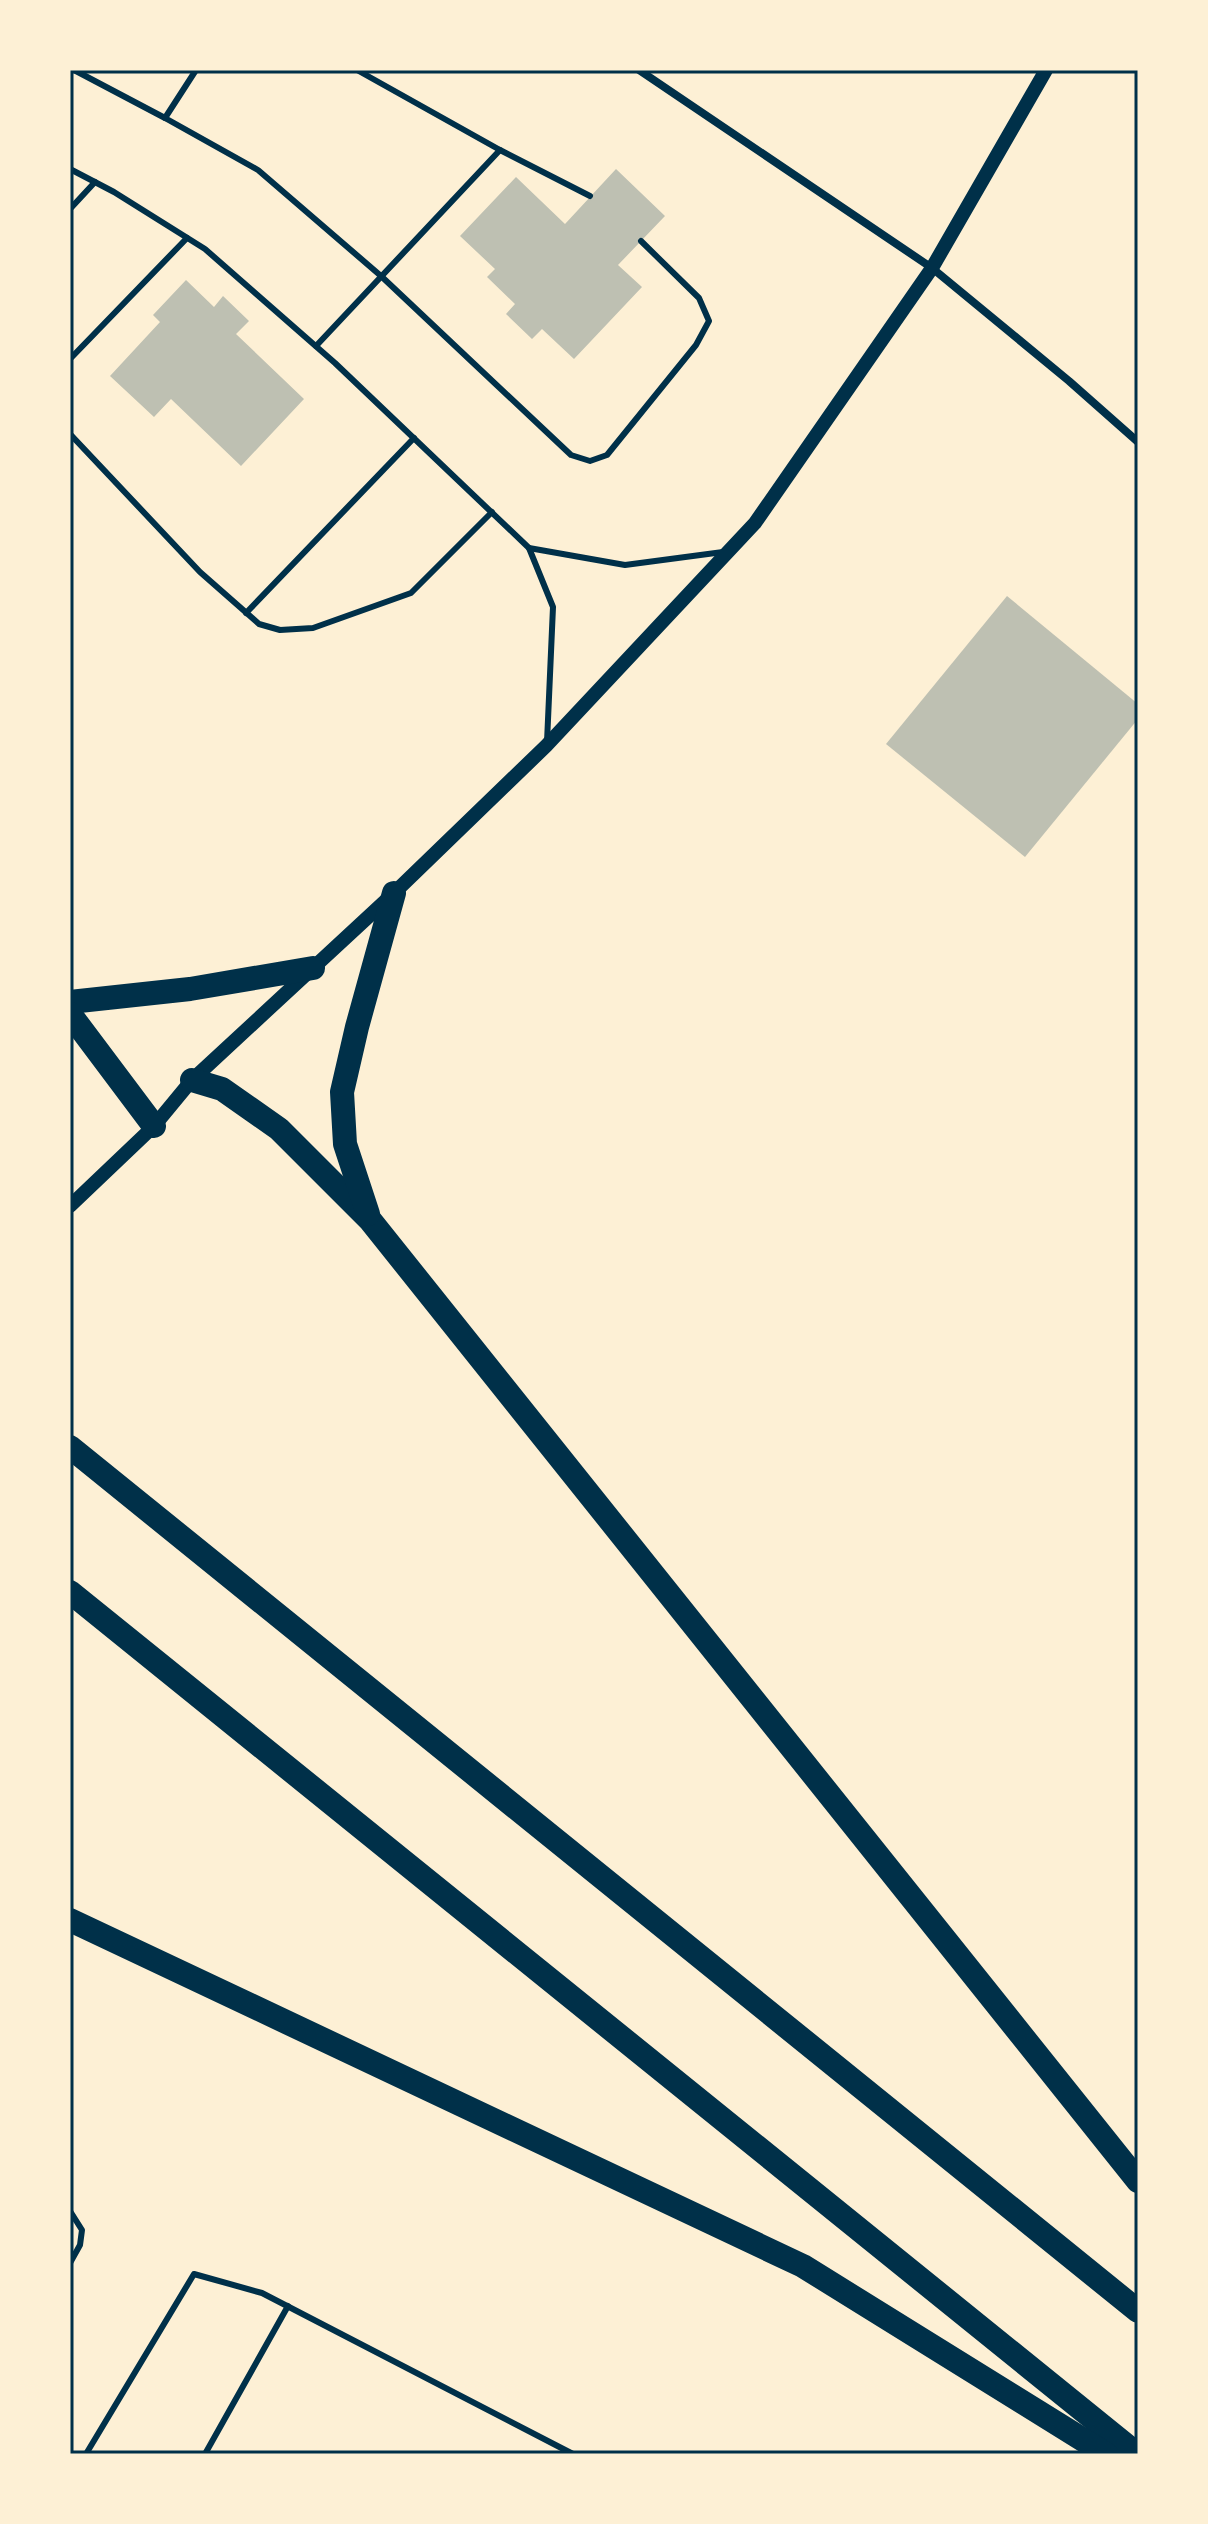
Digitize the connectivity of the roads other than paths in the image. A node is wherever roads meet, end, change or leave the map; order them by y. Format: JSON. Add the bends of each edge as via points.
{"nodes":[{"id":1,"x":74,"y":70,"type":"edge"},
{"id":2,"x":196,"y":70,"type":"edge"},
{"id":3,"x":357,"y":70,"type":"edge"},
{"id":4,"x":639,"y":70,"type":"edge"},
{"id":5,"x":1046,"y":70,"type":"edge"},
{"id":6,"x":165,"y":118,"type":"junction"},
{"id":7,"x":500,"y":150,"type":"junction"},
{"id":8,"x":70,"y":169,"type":"edge"},
{"id":9,"x":95,"y":182,"type":"junction"},
{"id":10,"x":590,"y":196,"type":"dead end"},
{"id":11,"x":70,"y":209,"type":"edge"},
{"id":12,"x":187,"y":238,"type":"junction"},
{"id":13,"x":641,"y":241,"type":"dead end"},
{"id":14,"x":932,"y":268,"type":"junction"},
{"id":15,"x":381,"y":276,"type":"junction"},
{"id":16,"x":316,"y":346,"type":"junction"},
{"id":17,"x":70,"y":359,"type":"edge"},
{"id":18,"x":70,"y":434,"type":"edge"},
{"id":19,"x":414,"y":438,"type":"junction"},
{"id":20,"x":1138,"y":442,"type":"edge"},
{"id":21,"x":492,"y":512,"type":"junction"},
{"id":22,"x":529,"y":548,"type":"junction"},
{"id":23,"x":729,"y":551,"type":"junction"},
{"id":24,"x":246,"y":613,"type":"junction"},
{"id":25,"x":546,"y":746,"type":"junction"},
{"id":26,"x":394,"y":893,"type":"junction"},
{"id":27,"x":313,"y":968,"type":"junction"},
{"id":28,"x":70,"y":1002,"type":"edge"},
{"id":29,"x":70,"y":1014,"type":"edge"},
{"id":30,"x":192,"y":1080,"type":"junction"},
{"id":31,"x":154,"y":1126,"type":"junction"},
{"id":32,"x":70,"y":1206,"type":"edge"},
{"id":33,"x":370,"y":1220,"type":"junction"},
{"id":34,"x":70,"y":1447,"type":"edge"},
{"id":35,"x":70,"y":1592,"type":"edge"},
{"id":36,"x":70,"y":1920,"type":"edge"},
{"id":37,"x":1138,"y":2181,"type":"edge"},
{"id":38,"x":70,"y":2211,"type":"edge"},
{"id":39,"x":70,"y":2263,"type":"edge"},
{"id":40,"x":288,"y":2306,"type":"junction"},
{"id":41,"x":1138,"y":2311,"type":"edge"},
{"id":42,"x":86,"y":2454,"type":"edge"},
{"id":43,"x":205,"y":2454,"type":"edge"},
{"id":44,"x":573,"y":2454,"type":"edge"},
{"id":45,"x":1106,"y":2454,"type":"edge"},
{"id":46,"x":1137,"y":2454,"type":"edge"}],
"edges":[{"from":1,"to":6,"type":"lane"},
{"from":2,"to":6,"type":"lane"},
{"from":3,"to":7,"type":"lane"},
{"from":4,"to":14,"type":"street"},
{"from":5,"to":14,"type":"street"},
{"from":6,"to":15,"type":"lane","via":[[258,170]]},
{"from":7,"to":10,"type":"lane"},
{"from":7,"to":15,"type":"lane"},
{"from":8,"to":9,"type":"lane"},
{"from":9,"to":11,"type":"lane"},
{"from":9,"to":12,"type":"lane"},
{"from":12,"to":16,"type":"lane"},
{"from":12,"to":17,"type":"lane"},
{"from":13,"to":15,"type":"lane","via":[[699,298],[709,321],[696,345],[607,455],[590,461],[571,455]]},
{"from":14,"to":20,"type":"street"},
{"from":14,"to":23,"type":"street","via":[[755,523]]},
{"from":15,"to":16,"type":"lane"},
{"from":16,"to":19,"type":"lane"},
{"from":18,"to":24,"type":"lane","via":[[200,572]]},
{"from":19,"to":21,"type":"lane"},
{"from":19,"to":24,"type":"lane"},
{"from":21,"to":22,"type":"lane"},
{"from":21,"to":24,"type":"lane","via":[[411,593],[313,628],[280,630],[259,624]]},
{"from":22,"to":23,"type":"lane","via":[[625,565]]},
{"from":22,"to":25,"type":"lane","via":[[553,607]]},
{"from":23,"to":25,"type":"street"},
{"from":25,"to":26,"type":"street"},
{"from":26,"to":27,"type":"street"},
{"from":26,"to":33,"type":"highway","via":[[342,1092],[345,1144]]},
{"from":27,"to":28,"type":"highway"},
{"from":27,"to":30,"type":"street"},
{"from":29,"to":31,"type":"highway"},
{"from":30,"to":31,"type":"street"},
{"from":30,"to":33,"type":"highway","via":[[222,1089],[279,1129]]},
{"from":31,"to":32,"type":"street"},
{"from":33,"to":37,"type":"highway"},
{"from":34,"to":41,"type":"highway"},
{"from":35,"to":46,"type":"highway"},
{"from":36,"to":45,"type":"highway","via":[[803,2266]]},
{"from":38,"to":39,"type":"lane","via":[[82,2230]]},
{"from":40,"to":42,"type":"lane","via":[[194,2274]]},
{"from":40,"to":43,"type":"lane"},
{"from":40,"to":44,"type":"lane"}]}
